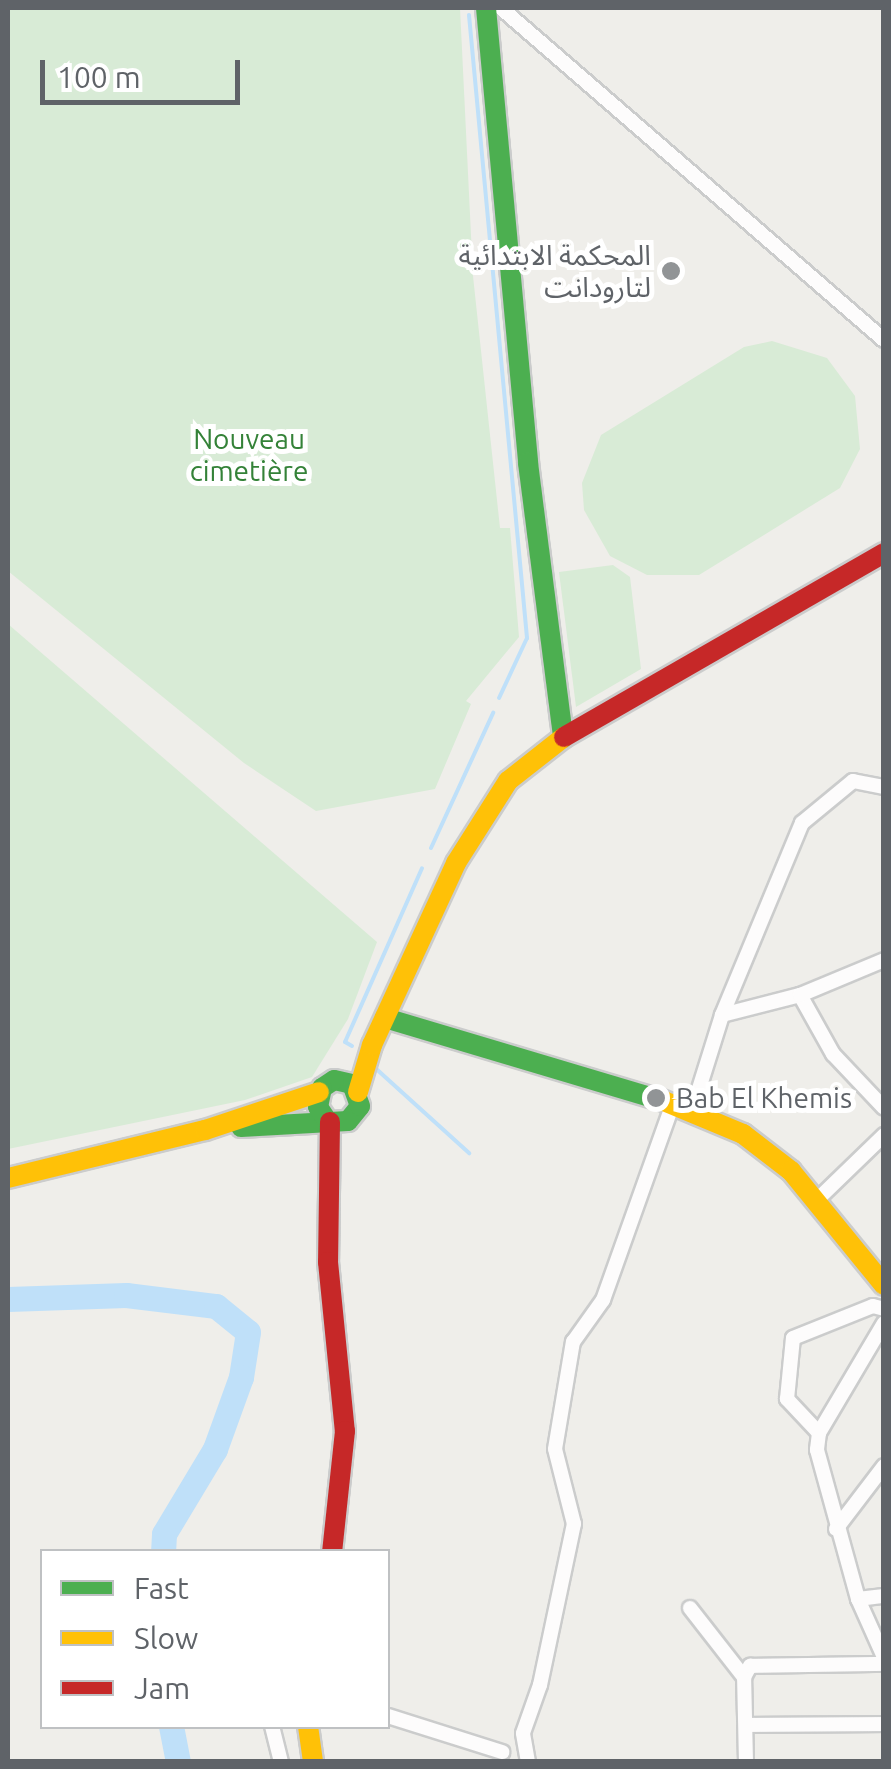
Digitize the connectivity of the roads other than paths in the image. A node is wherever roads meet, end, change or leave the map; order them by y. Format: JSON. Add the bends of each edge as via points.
{"nodes":[{"id":1,"x":486,"y":8,"type":"edge"},
{"id":2,"x":501,"y":8,"type":"edge"},
{"id":3,"x":884,"y":340,"type":"edge"},
{"id":4,"x":884,"y":554,"type":"edge"},
{"id":5,"x":563,"y":738,"type":"junction"},
{"id":6,"x":884,"y":788,"type":"edge"},
{"id":7,"x":884,"y":960,"type":"edge"},
{"id":8,"x":800,"y":995,"type":"junction"},
{"id":9,"x":722,"y":1015,"type":"junction"},
{"id":10,"x":385,"y":1018,"type":"junction"},
{"id":11,"x":372,"y":1044,"type":"junction"},
{"id":12,"x":338,"y":1080,"type":"junction"},
{"id":13,"x":319,"y":1092,"type":"junction"},
{"id":14,"x":358,"y":1092,"type":"junction"},
{"id":15,"x":669,"y":1103,"type":"junction"},
{"id":16,"x":884,"y":1108,"type":"edge"},
{"id":17,"x":353,"y":1118,"type":"junction"},
{"id":18,"x":328,"y":1120,"type":"junction"},
{"id":19,"x":204,"y":1130,"type":"junction"},
{"id":20,"x":884,"y":1135,"type":"edge"},
{"id":21,"x":8,"y":1178,"type":"edge"},
{"id":22,"x":334,"y":1187,"type":"junction"},
{"id":23,"x":819,"y":1198,"type":"junction"},
{"id":24,"x":884,"y":1285,"type":"edge"},
{"id":25,"x":884,"y":1308,"type":"edge"},
{"id":26,"x":884,"y":1323,"type":"edge"},
{"id":27,"x":819,"y":1433,"type":"junction"},
{"id":28,"x":882,"y":1472,"type":"edge"},
{"id":29,"x":836,"y":1530,"type":"junction"},
{"id":30,"x":332,"y":1549,"type":"edge"},
{"id":31,"x":884,"y":1596,"type":"edge"},
{"id":32,"x":858,"y":1599,"type":"junction"},
{"id":33,"x":690,"y":1608,"type":"dead end"},
{"id":34,"x":882,"y":1652,"type":"edge"},
{"id":35,"x":744,"y":1677,"type":"junction"},
{"id":36,"x":390,"y":1717,"type":"edge"},
{"id":37,"x":884,"y":1724,"type":"edge"},
{"id":38,"x":746,"y":1726,"type":"junction"},
{"id":39,"x":273,"y":1729,"type":"edge"},
{"id":40,"x":308,"y":1729,"type":"edge"},
{"id":41,"x":496,"y":1757,"type":"edge"},
{"id":42,"x":526,"y":1758,"type":"edge"},
{"id":43,"x":281,"y":1762,"type":"edge"},
{"id":44,"x":313,"y":1762,"type":"edge"},
{"id":45,"x":746,"y":1762,"type":"edge"}],
"edges":[{"from":1,"to":5,"type":"street","via":[[528,462]]},
{"from":2,"to":3,"type":"street"},
{"from":4,"to":5,"type":"street"},
{"from":5,"to":10,"type":"street","via":[[529,762],[488,806]]},
{"from":6,"to":9,"type":"street","via":[[854,781],[802,822]]},
{"from":7,"to":8,"type":"street"},
{"from":8,"to":9,"type":"street"},
{"from":8,"to":16,"type":"street","via":[[833,1054]]},
{"from":9,"to":15,"type":"street"},
{"from":10,"to":11,"type":"street"},
{"from":10,"to":15,"type":"street"},
{"from":11,"to":12,"type":"street"},
{"from":11,"to":14,"type":"street"},
{"from":12,"to":13,"type":"street"},
{"from":12,"to":14,"type":"street"},
{"from":13,"to":18,"type":"street"},
{"from":13,"to":19,"type":"street"},
{"from":14,"to":17,"type":"street"},
{"from":15,"to":23,"type":"street","via":[[744,1134]]},
{"from":15,"to":42,"type":"street","via":[[603,1300],[574,1342],[555,1448],[573,1534],[523,1733]]},
{"from":17,"to":18,"type":"street"},
{"from":17,"to":22,"type":"street"},
{"from":18,"to":19,"type":"street"},
{"from":18,"to":22,"type":"street"},
{"from":19,"to":21,"type":"street"},
{"from":20,"to":23,"type":"street"},
{"from":22,"to":30,"type":"street","via":[[328,1262],[345,1431]]},
{"from":23,"to":24,"type":"street"},
{"from":25,"to":27,"type":"street","via":[[873,1306],[792,1338],[786,1399]]},
{"from":26,"to":27,"type":"street"},
{"from":27,"to":29,"type":"street"},
{"from":28,"to":29,"type":"street"},
{"from":29,"to":32,"type":"street"},
{"from":31,"to":32,"type":"street"},
{"from":32,"to":34,"type":"street"},
{"from":33,"to":35,"type":"street"},
{"from":34,"to":35,"type":"street","via":[[750,1666]]},
{"from":35,"to":38,"type":"street"},
{"from":36,"to":41,"type":"street"},
{"from":37,"to":38,"type":"street"},
{"from":38,"to":45,"type":"street"},
{"from":39,"to":43,"type":"street"},
{"from":40,"to":44,"type":"street"},
{"from":41,"to":42,"type":"street"}]}
